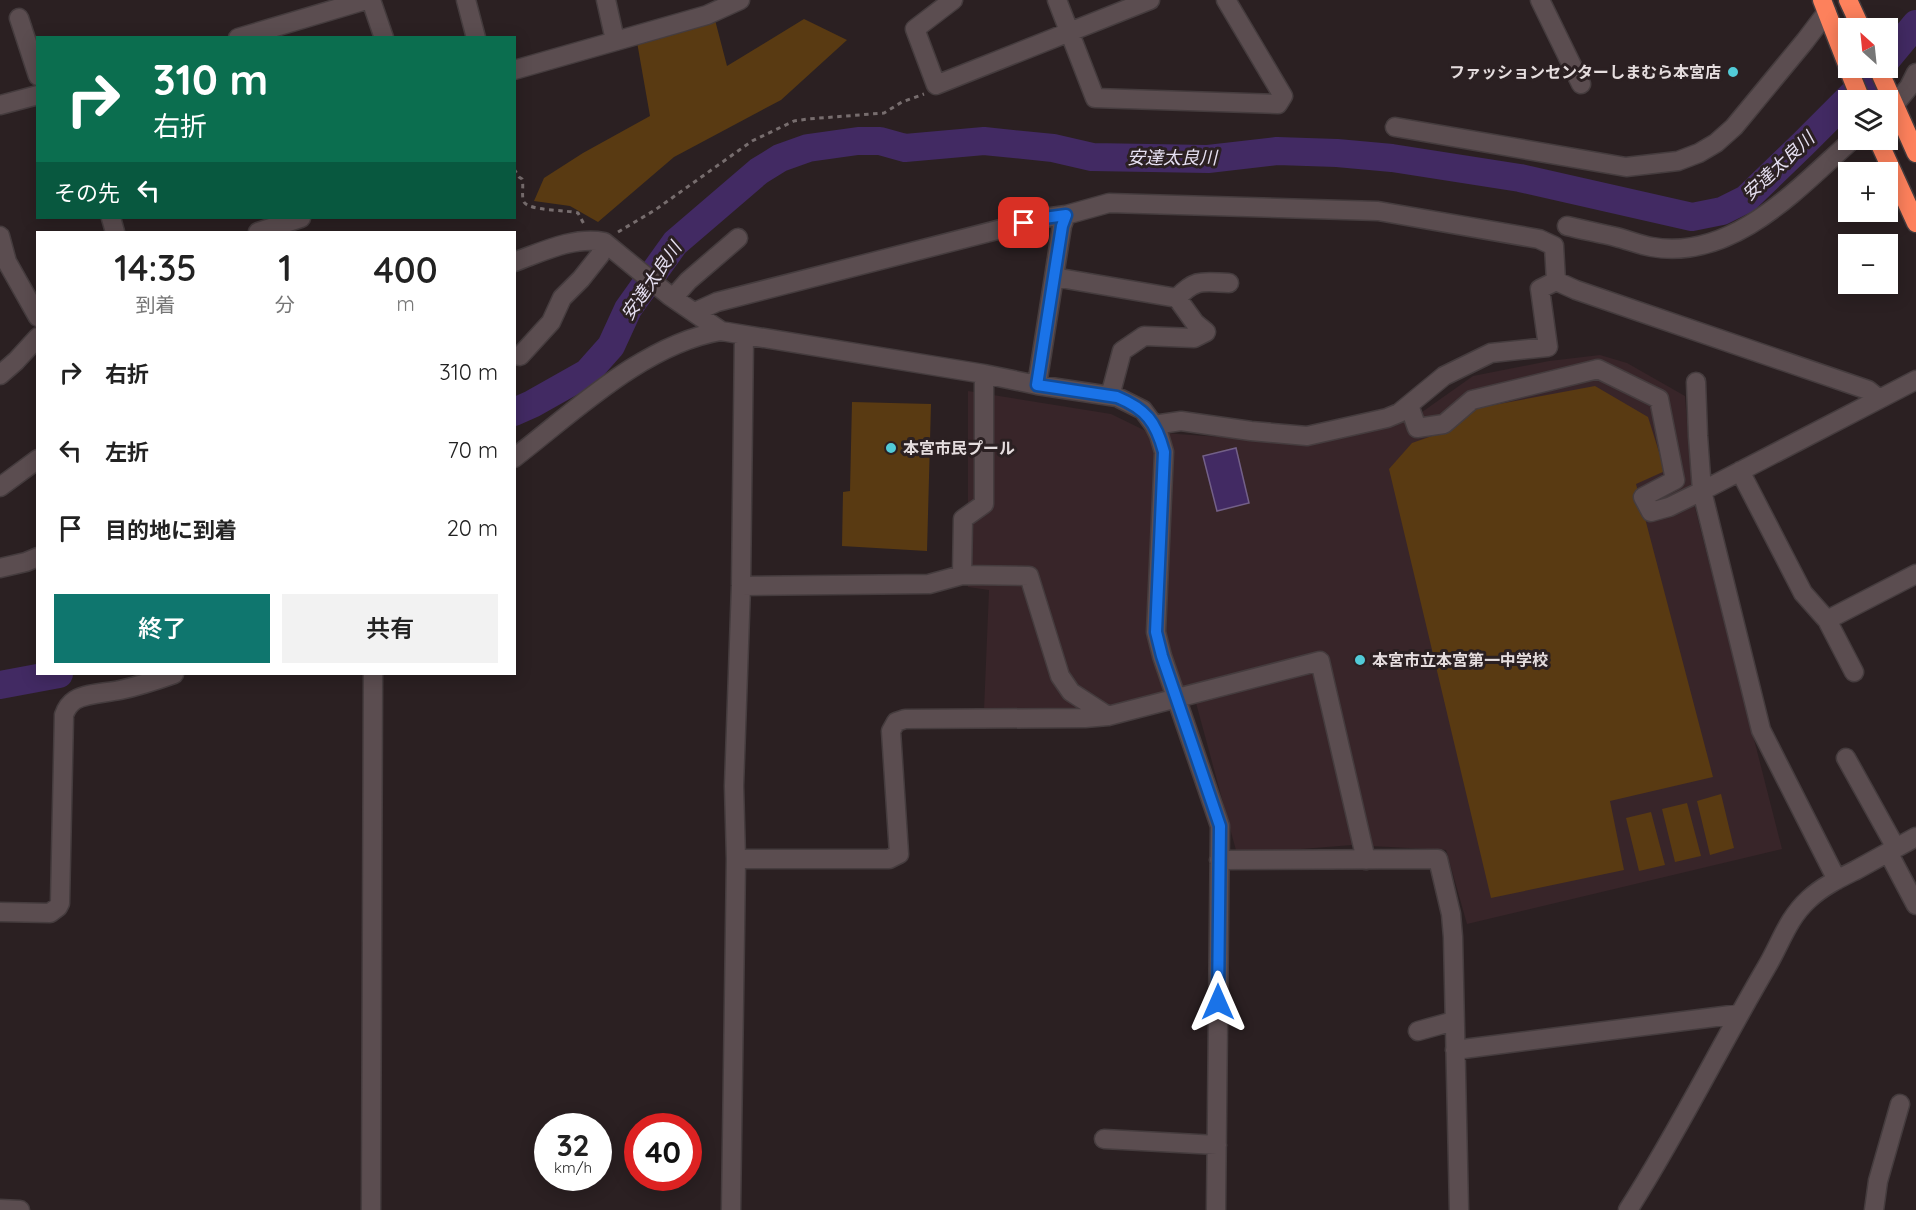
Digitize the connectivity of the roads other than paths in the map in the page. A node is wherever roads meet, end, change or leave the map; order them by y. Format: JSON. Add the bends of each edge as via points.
{"nodes":[{"id":1,"x":366,"y":0,"type":"edge"},
{"id":2,"x":371,"y":0,"type":"edge"},
{"id":3,"x":466,"y":0,"type":"edge"},
{"id":4,"x":606,"y":0,"type":"edge"},
{"id":5,"x":740,"y":0,"type":"edge"},
{"id":6,"x":952,"y":0,"type":"edge"},
{"id":7,"x":1057,"y":0,"type":"edge"},
{"id":8,"x":1150,"y":0,"type":"edge"},
{"id":9,"x":1226,"y":0,"type":"edge"},
{"id":10,"x":1540,"y":0,"type":"edge"},
{"id":11,"x":1850,"y":4,"type":"edge"},
{"id":12,"x":1826,"y":12,"type":"edge"},
{"id":13,"x":19,"y":18,"type":"dead end"},
{"id":14,"x":1856,"y":18,"type":"edge"},
{"id":15,"x":1070,"y":32,"type":"junction"},
{"id":16,"x":245,"y":36,"type":"edge"},
{"id":17,"x":383,"y":36,"type":"edge"},
{"id":18,"x":475,"y":36,"type":"edge"},
{"id":19,"x":615,"y":40,"type":"junction"},
{"id":20,"x":1838,"y":42,"type":"edge"},
{"id":21,"x":516,"y":69,"type":"edge"},
{"id":22,"x":36,"y":70,"type":"edge"},
{"id":23,"x":1916,"y":73,"type":"edge"},
{"id":24,"x":1581,"y":84,"type":"dead end"},
{"id":25,"x":36,"y":96,"type":"edge"},
{"id":26,"x":1898,"y":98,"type":"edge"},
{"id":27,"x":0,"y":105,"type":"edge"},
{"id":28,"x":1898,"y":111,"type":"edge"},
{"id":29,"x":1395,"y":128,"type":"dead end"},
{"id":30,"x":1841,"y":150,"type":"edge"},
{"id":31,"x":1883,"y":150,"type":"edge"},
{"id":32,"x":1916,"y":153,"type":"edge"},
{"id":33,"x":1066,"y":215,"type":"junction"},
{"id":34,"x":298,"y":219,"type":"edge"},
{"id":35,"x":1916,"y":223,"type":"edge"},
{"id":36,"x":1567,"y":226,"type":"dead end"},
{"id":37,"x":261,"y":231,"type":"edge"},
{"id":38,"x":0,"y":236,"type":"edge"},
{"id":39,"x":738,"y":238,"type":"dead end"},
{"id":40,"x":603,"y":242,"type":"junction"},
{"id":41,"x":516,"y":261,"type":"edge"},
{"id":42,"x":1054,"y":277,"type":"junction"},
{"id":43,"x":1556,"y":281,"type":"junction"},
{"id":44,"x":1229,"y":283,"type":"dead end"},
{"id":45,"x":672,"y":297,"type":"junction"},
{"id":46,"x":1177,"y":298,"type":"junction"},
{"id":47,"x":695,"y":312,"type":"junction"},
{"id":48,"x":36,"y":313,"type":"edge"},
{"id":49,"x":721,"y":331,"type":"junction"},
{"id":50,"x":744,"y":336,"type":"junction"},
{"id":51,"x":36,"y":339,"type":"edge"},
{"id":52,"x":520,"y":356,"type":"dead end"},
{"id":53,"x":984,"y":374,"type":"junction"},
{"id":54,"x":0,"y":375,"type":"edge"},
{"id":55,"x":1916,"y":380,"type":"edge"},
{"id":56,"x":1696,"y":382,"type":"dead end"},
{"id":57,"x":1037,"y":385,"type":"junction"},
{"id":58,"x":1110,"y":396,"type":"junction"},
{"id":59,"x":1878,"y":398,"type":"junction"},
{"id":60,"x":1409,"y":405,"type":"junction"},
{"id":61,"x":1154,"y":425,"type":"junction"},
{"id":62,"x":516,"y":456,"type":"edge"},
{"id":63,"x":36,"y":460,"type":"edge"},
{"id":64,"x":1740,"y":471,"type":"junction"},
{"id":65,"x":0,"y":487,"type":"edge"},
{"id":66,"x":1702,"y":491,"type":"junction"},
{"id":67,"x":36,"y":558,"type":"edge"},
{"id":68,"x":0,"y":568,"type":"edge"},
{"id":69,"x":1916,"y":574,"type":"edge"},
{"id":70,"x":962,"y":575,"type":"junction"},
{"id":71,"x":741,"y":586,"type":"junction"},
{"id":72,"x":1827,"y":620,"type":"junction"},
{"id":73,"x":1854,"y":672,"type":"dead end"},
{"id":74,"x":171,"y":675,"type":"edge"},
{"id":75,"x":372,"y":675,"type":"edge"},
{"id":76,"x":1176,"y":698,"type":"junction"},
{"id":77,"x":1108,"y":716,"type":"junction"},
{"id":78,"x":1846,"y":758,"type":"dead end"},
{"id":79,"x":1916,"y":837,"type":"edge"},
{"id":80,"x":1892,"y":850,"type":"junction"},
{"id":81,"x":736,"y":859,"type":"junction"},
{"id":82,"x":1219,"y":860,"type":"junction"},
{"id":83,"x":1366,"y":860,"type":"junction"},
{"id":84,"x":1837,"y":880,"type":"junction"},
{"id":85,"x":1916,"y":905,"type":"edge"},
{"id":86,"x":0,"y":912,"type":"edge"},
{"id":87,"x":1739,"y":1014,"type":"junction"},
{"id":88,"x":1454,"y":1021,"type":"junction"},
{"id":89,"x":1418,"y":1031,"type":"dead end"},
{"id":90,"x":1455,"y":1050,"type":"junction"},
{"id":91,"x":1900,"y":1104,"type":"dead end"},
{"id":92,"x":1104,"y":1139,"type":"dead end"},
{"id":93,"x":1217,"y":1145,"type":"junction"},
{"id":94,"x":0,"y":1209,"type":"edge"},
{"id":95,"x":20,"y":1210,"type":"edge"},
{"id":96,"x":371,"y":1210,"type":"edge"},
{"id":97,"x":731,"y":1210,"type":"edge"},
{"id":98,"x":1216,"y":1210,"type":"edge"},
{"id":99,"x":1459,"y":1210,"type":"edge"},
{"id":100,"x":1628,"y":1210,"type":"edge"},
{"id":101,"x":1874,"y":1210,"type":"edge"}],
"edges":[{"from":1,"to":16,"type":"street"},
{"from":2,"to":17,"type":"street"},
{"from":3,"to":18,"type":"street"},
{"from":4,"to":19,"type":"street"},
{"from":5,"to":19,"type":"street","via":[[707,15]]},
{"from":6,"to":15,"type":"street","via":[[915,29],[936,85]]},
{"from":7,"to":15,"type":"street"},
{"from":8,"to":15,"type":"street"},
{"from":9,"to":15,"type":"street","via":[[1283,96],[1278,104],[1095,98]]},
{"from":10,"to":24,"type":"street"},
{"from":11,"to":14,"type":"highway"},
{"from":12,"to":20,"type":"highway"},
{"from":12,"to":29,"type":"street","via":[[1734,127],[1708,148],[1678,162],[1626,167]]},
{"from":13,"to":22,"type":"street"},
{"from":19,"to":21,"type":"street"},
{"from":23,"to":26,"type":"street"},
{"from":25,"to":27,"type":"street"},
{"from":28,"to":32,"type":"highway"},
{"from":30,"to":36,"type":"street","via":[[1749,225],[1710,242],[1672,249],[1651,247]]},
{"from":31,"to":35,"type":"highway"},
{"from":33,"to":42,"type":"street"},
{"from":33,"to":43,"type":"street","via":[[1109,203],[1378,211],[1545,242],[1554,246]]},
{"from":33,"to":47,"type":"street","via":[[717,302]]},
{"from":34,"to":37,"type":"street"},
{"from":38,"to":48,"type":"street","via":[[7,262]]},
{"from":39,"to":45,"type":"street"},
{"from":40,"to":41,"type":"street","via":[[565,244]]},
{"from":40,"to":45,"type":"street"},
{"from":40,"to":52,"type":"street","via":[[600,255],[562,298],[551,322]]},
{"from":42,"to":46,"type":"street"},
{"from":42,"to":57,"type":"street"},
{"from":43,"to":59,"type":"street","via":[[1868,390]]},
{"from":43,"to":60,"type":"street","via":[[1540,289],[1548,347],[1491,353],[1444,376]]},
{"from":44,"to":46,"type":"street","via":[[1196,282]]},
{"from":45,"to":47,"type":"street"},
{"from":46,"to":58,"type":"street","via":[[1206,332],[1194,338],[1144,336],[1122,351]]},
{"from":47,"to":49,"type":"street"},
{"from":49,"to":50,"type":"street"},
{"from":49,"to":62,"type":"street","via":[[666,350],[628,370]]},
{"from":50,"to":53,"type":"street"},
{"from":50,"to":71,"type":"street"},
{"from":51,"to":54,"type":"street"},
{"from":53,"to":57,"type":"street"},
{"from":53,"to":70,"type":"street","via":[[984,504],[963,519]]},
{"from":55,"to":59,"type":"street"},
{"from":56,"to":66,"type":"street"},
{"from":57,"to":58,"type":"street"},
{"from":58,"to":61,"type":"street","via":[[1143,410]]},
{"from":59,"to":64,"type":"street"},
{"from":60,"to":61,"type":"street","via":[[1387,418],[1308,436],[1181,421]]},
{"from":60,"to":66,"type":"street","via":[[1417,428],[1444,424],[1472,400],[1598,369],[1659,399],[1675,480],[1643,497],[1651,512]]},
{"from":61,"to":76,"type":"street","via":[[1164,452],[1156,632]]},
{"from":63,"to":65,"type":"street"},
{"from":64,"to":66,"type":"street"},
{"from":64,"to":72,"type":"street","via":[[1803,593]]},
{"from":66,"to":84,"type":"street","via":[[1761,730]]},
{"from":67,"to":68,"type":"street"},
{"from":69,"to":72,"type":"street"},
{"from":70,"to":71,"type":"street","via":[[929,584]]},
{"from":70,"to":77,"type":"street","via":[[1029,576],[1060,676],[1071,692]]},
{"from":71,"to":81,"type":"street","via":[[734,786]]},
{"from":72,"to":73,"type":"street"},
{"from":74,"to":86,"type":"street","via":[[83,697],[68,707],[64,715],[60,903],[51,913]]},
{"from":75,"to":96,"type":"street"},
{"from":76,"to":77,"type":"street"},
{"from":76,"to":82,"type":"street","via":[[1220,826]]},
{"from":76,"to":83,"type":"street","via":[[1320,662]]},
{"from":77,"to":81,"type":"street","via":[[896,722],[891,730],[898,854],[889,858]]},
{"from":78,"to":80,"type":"street"},
{"from":79,"to":80,"type":"street"},
{"from":80,"to":84,"type":"street"},
{"from":80,"to":85,"type":"street"},
{"from":81,"to":97,"type":"street"},
{"from":82,"to":83,"type":"street"},
{"from":82,"to":93,"type":"street"},
{"from":83,"to":88,"type":"street","via":[[1438,859],[1451,914]]},
{"from":84,"to":87,"type":"street","via":[[1809,899],[1787,924]]},
{"from":87,"to":90,"type":"street"},
{"from":87,"to":100,"type":"street"},
{"from":88,"to":89,"type":"street"},
{"from":88,"to":90,"type":"street"},
{"from":90,"to":99,"type":"street"},
{"from":91,"to":101,"type":"street","via":[[1878,1181]]},
{"from":92,"to":93,"type":"street"},
{"from":93,"to":98,"type":"street"},
{"from":94,"to":95,"type":"street"}]}
